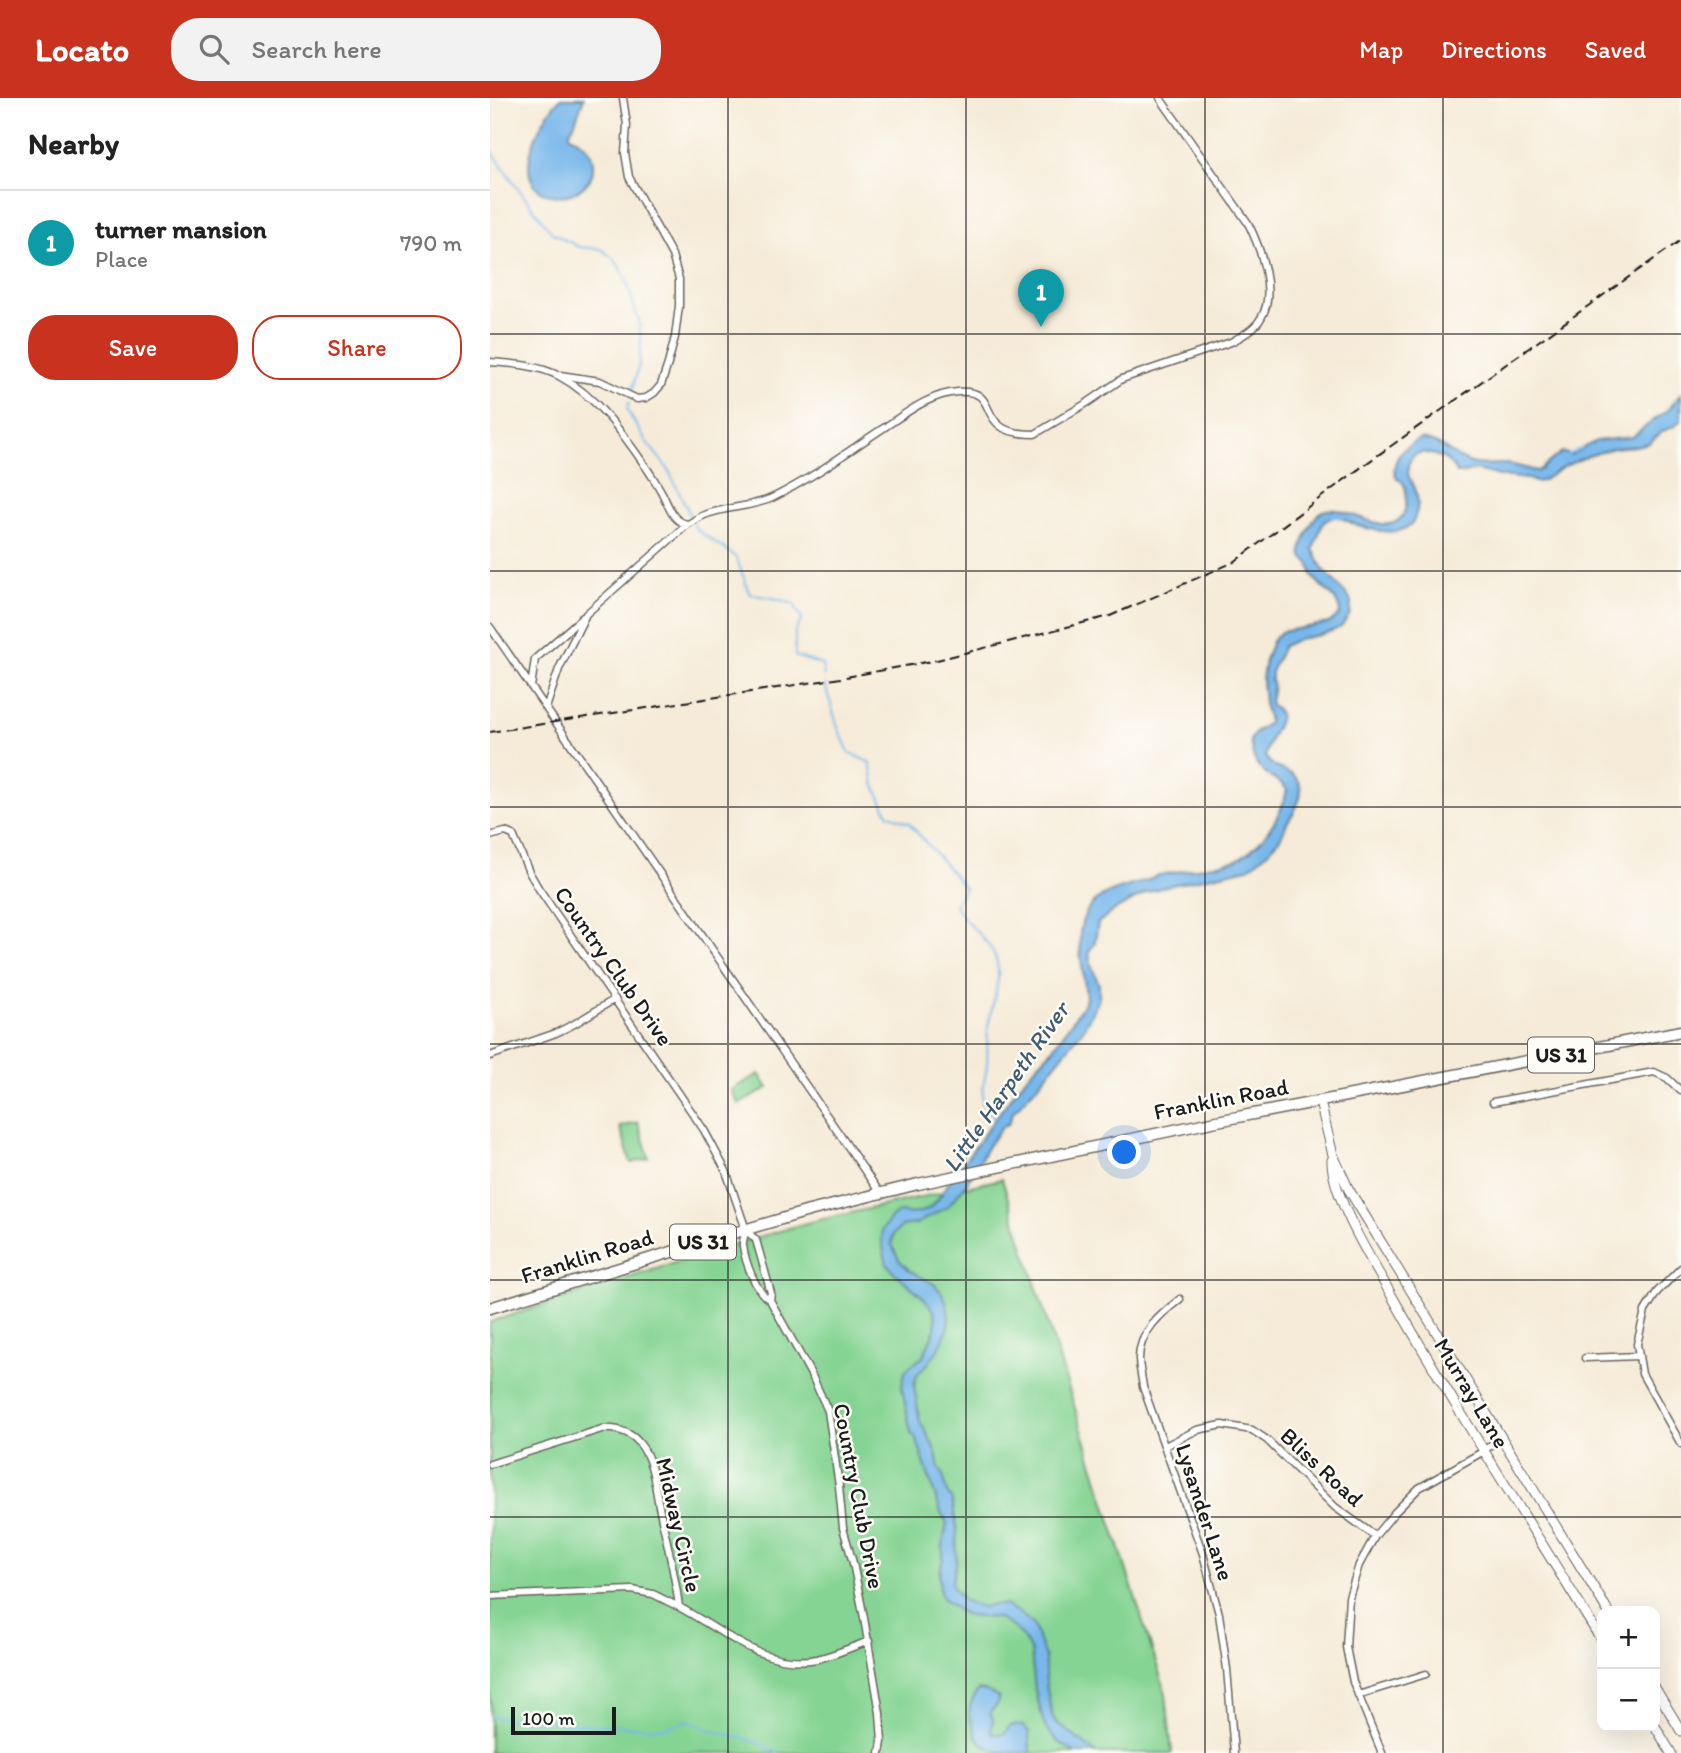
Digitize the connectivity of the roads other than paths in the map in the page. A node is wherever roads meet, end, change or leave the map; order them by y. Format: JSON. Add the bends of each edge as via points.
{"nodes":[{"id":1,"x":623,"y":98,"type":"edge"},
{"id":2,"x":1160,"y":98,"type":"edge"},
{"id":3,"x":490,"y":362,"type":"edge"},
{"id":4,"x":558,"y":375,"type":"junction"},
{"id":5,"x":688,"y":524,"type":"junction"},
{"id":6,"x":586,"y":614,"type":"junction"},
{"id":7,"x":490,"y":627,"type":"edge"},
{"id":8,"x":531,"y":687,"type":"junction"},
{"id":9,"x":546,"y":708,"type":"junction"},
{"id":10,"x":490,"y":836,"type":"edge"},
{"id":11,"x":615,"y":999,"type":"junction"},
{"id":12,"x":1681,"y":1031,"type":"edge"},
{"id":13,"x":490,"y":1056,"type":"edge"},
{"id":14,"x":1681,"y":1091,"type":"edge"},
{"id":15,"x":1320,"y":1102,"type":"junction"},
{"id":16,"x":1493,"y":1102,"type":"dead end"},
{"id":17,"x":1332,"y":1155,"type":"junction"},
{"id":18,"x":880,"y":1193,"type":"junction"},
{"id":19,"x":746,"y":1230,"type":"junction"},
{"id":20,"x":1681,"y":1268,"type":"edge"},
{"id":21,"x":1180,"y":1299,"type":"dead end"},
{"id":22,"x":770,"y":1300,"type":"junction"},
{"id":23,"x":490,"y":1308,"type":"edge"},
{"id":24,"x":1639,"y":1356,"type":"junction"},
{"id":25,"x":1586,"y":1358,"type":"dead end"},
{"id":26,"x":1500,"y":1437,"type":"junction"},
{"id":27,"x":1681,"y":1444,"type":"edge"},
{"id":28,"x":1165,"y":1447,"type":"junction"},
{"id":29,"x":1484,"y":1451,"type":"junction"},
{"id":30,"x":490,"y":1464,"type":"edge"},
{"id":31,"x":1375,"y":1536,"type":"junction"},
{"id":32,"x":490,"y":1596,"type":"edge"},
{"id":33,"x":1605,"y":1606,"type":"edge"},
{"id":34,"x":679,"y":1607,"type":"junction"},
{"id":35,"x":1597,"y":1633,"type":"edge"},
{"id":36,"x":869,"y":1641,"type":"junction"},
{"id":37,"x":1426,"y":1674,"type":"dead end"},
{"id":38,"x":1358,"y":1695,"type":"junction"},
{"id":39,"x":1660,"y":1696,"type":"edge"},
{"id":40,"x":1681,"y":1731,"type":"edge"},
{"id":41,"x":1659,"y":1732,"type":"edge"},
{"id":42,"x":880,"y":1753,"type":"edge"},
{"id":43,"x":1234,"y":1753,"type":"edge"},
{"id":44,"x":1382,"y":1753,"type":"edge"},
{"id":45,"x":1671,"y":1753,"type":"edge"}],
"edges":[{"from":1,"to":4,"type":"street","via":[[629,177],[673,255],[679,279],[675,337],[661,385],[646,398],[637,399],[600,381]]},
{"from":2,"to":5,"type":"street","via":[[1254,236],[1267,291],[1263,316],[1256,325],[1231,342],[1122,379],[1035,433],[1004,429],[976,394],[944,394],[920,404],[772,498],[702,516]]},
{"from":3,"to":4,"type":"street","via":[[531,366]]},
{"from":4,"to":5,"type":"street","via":[[603,411],[634,449],[669,509],[681,523]]},
{"from":5,"to":6,"type":"street"},
{"from":6,"to":8,"type":"street","via":[[534,659]]},
{"from":6,"to":9,"type":"street"},
{"from":7,"to":8,"type":"street"},
{"from":8,"to":9,"type":"street"},
{"from":9,"to":18,"type":"street"},
{"from":10,"to":11,"type":"street","name":"Country Club Drive","via":[[511,833],[536,884]]},
{"from":11,"to":13,"type":"street","via":[[556,1033]]},
{"from":11,"to":19,"type":"street","name":"Country Club Drive","via":[[704,1130],[726,1171]]},
{"from":12,"to":15,"type":"main road","name":"Franklin Road","number":"US 31"},
{"from":14,"to":16,"type":"street","via":[[1654,1072]]},
{"from":15,"to":17,"type":"main road","name":"Murray Lane"},
{"from":15,"to":18,"type":"main road","name":"Franklin Road","number":"US 31"},
{"from":17,"to":26,"type":"main road","name":"Murray Lane"},
{"from":17,"to":29,"type":"main road","name":"Murray Lane","via":[[1332,1170],[1351,1222]]},
{"from":18,"to":19,"type":"main road","name":"Franklin Road","number":"US 31"},
{"from":19,"to":22,"type":"street","name":"Country Club Drive","via":[[755,1240]]},
{"from":19,"to":22,"type":"street","name":"Country Club Drive","via":[[742,1244],[749,1265],[759,1290]]},
{"from":19,"to":23,"type":"main road","name":"Franklin Road","number":"US 31"},
{"from":20,"to":24,"type":"street","via":[[1645,1311],[1637,1344]]},
{"from":21,"to":28,"type":"street","name":"Lysander Lane","via":[[1143,1337],[1139,1358],[1143,1387]]},
{"from":22,"to":36,"type":"street","name":"Country Club Drive","via":[[828,1411],[843,1528]]},
{"from":24,"to":25,"type":"street"},
{"from":24,"to":27,"type":"street","via":[[1642,1374]]},
{"from":26,"to":29,"type":"street"},
{"from":26,"to":33,"type":"main road","name":"Murray Lane"},
{"from":28,"to":31,"type":"street","name":"Bliss Road","via":[[1197,1430],[1222,1425],[1252,1430],[1335,1507]]},
{"from":28,"to":43,"type":"street","name":"Lysander Lane","via":[[1219,1614]]},
{"from":29,"to":31,"type":"street","via":[[1419,1488]]},
{"from":29,"to":35,"type":"main road","name":"Murray Lane"},
{"from":30,"to":34,"type":"street","name":"Midway Circle","via":[[601,1429],[632,1435],[650,1466]]},
{"from":31,"to":38,"type":"street","via":[[1359,1564],[1349,1597],[1346,1647]]},
{"from":32,"to":34,"type":"street","name":"Midway Circle","via":[[632,1590]]},
{"from":34,"to":36,"type":"street","name":"Midway Circle","via":[[776,1659],[819,1658]]},
{"from":36,"to":42,"type":"street","name":"Country Club Drive","via":[[881,1721]]},
{"from":37,"to":38,"type":"street"},
{"from":38,"to":44,"type":"street"},
{"from":39,"to":40,"type":"main road"},
{"from":41,"to":45,"type":"main road"}]}
